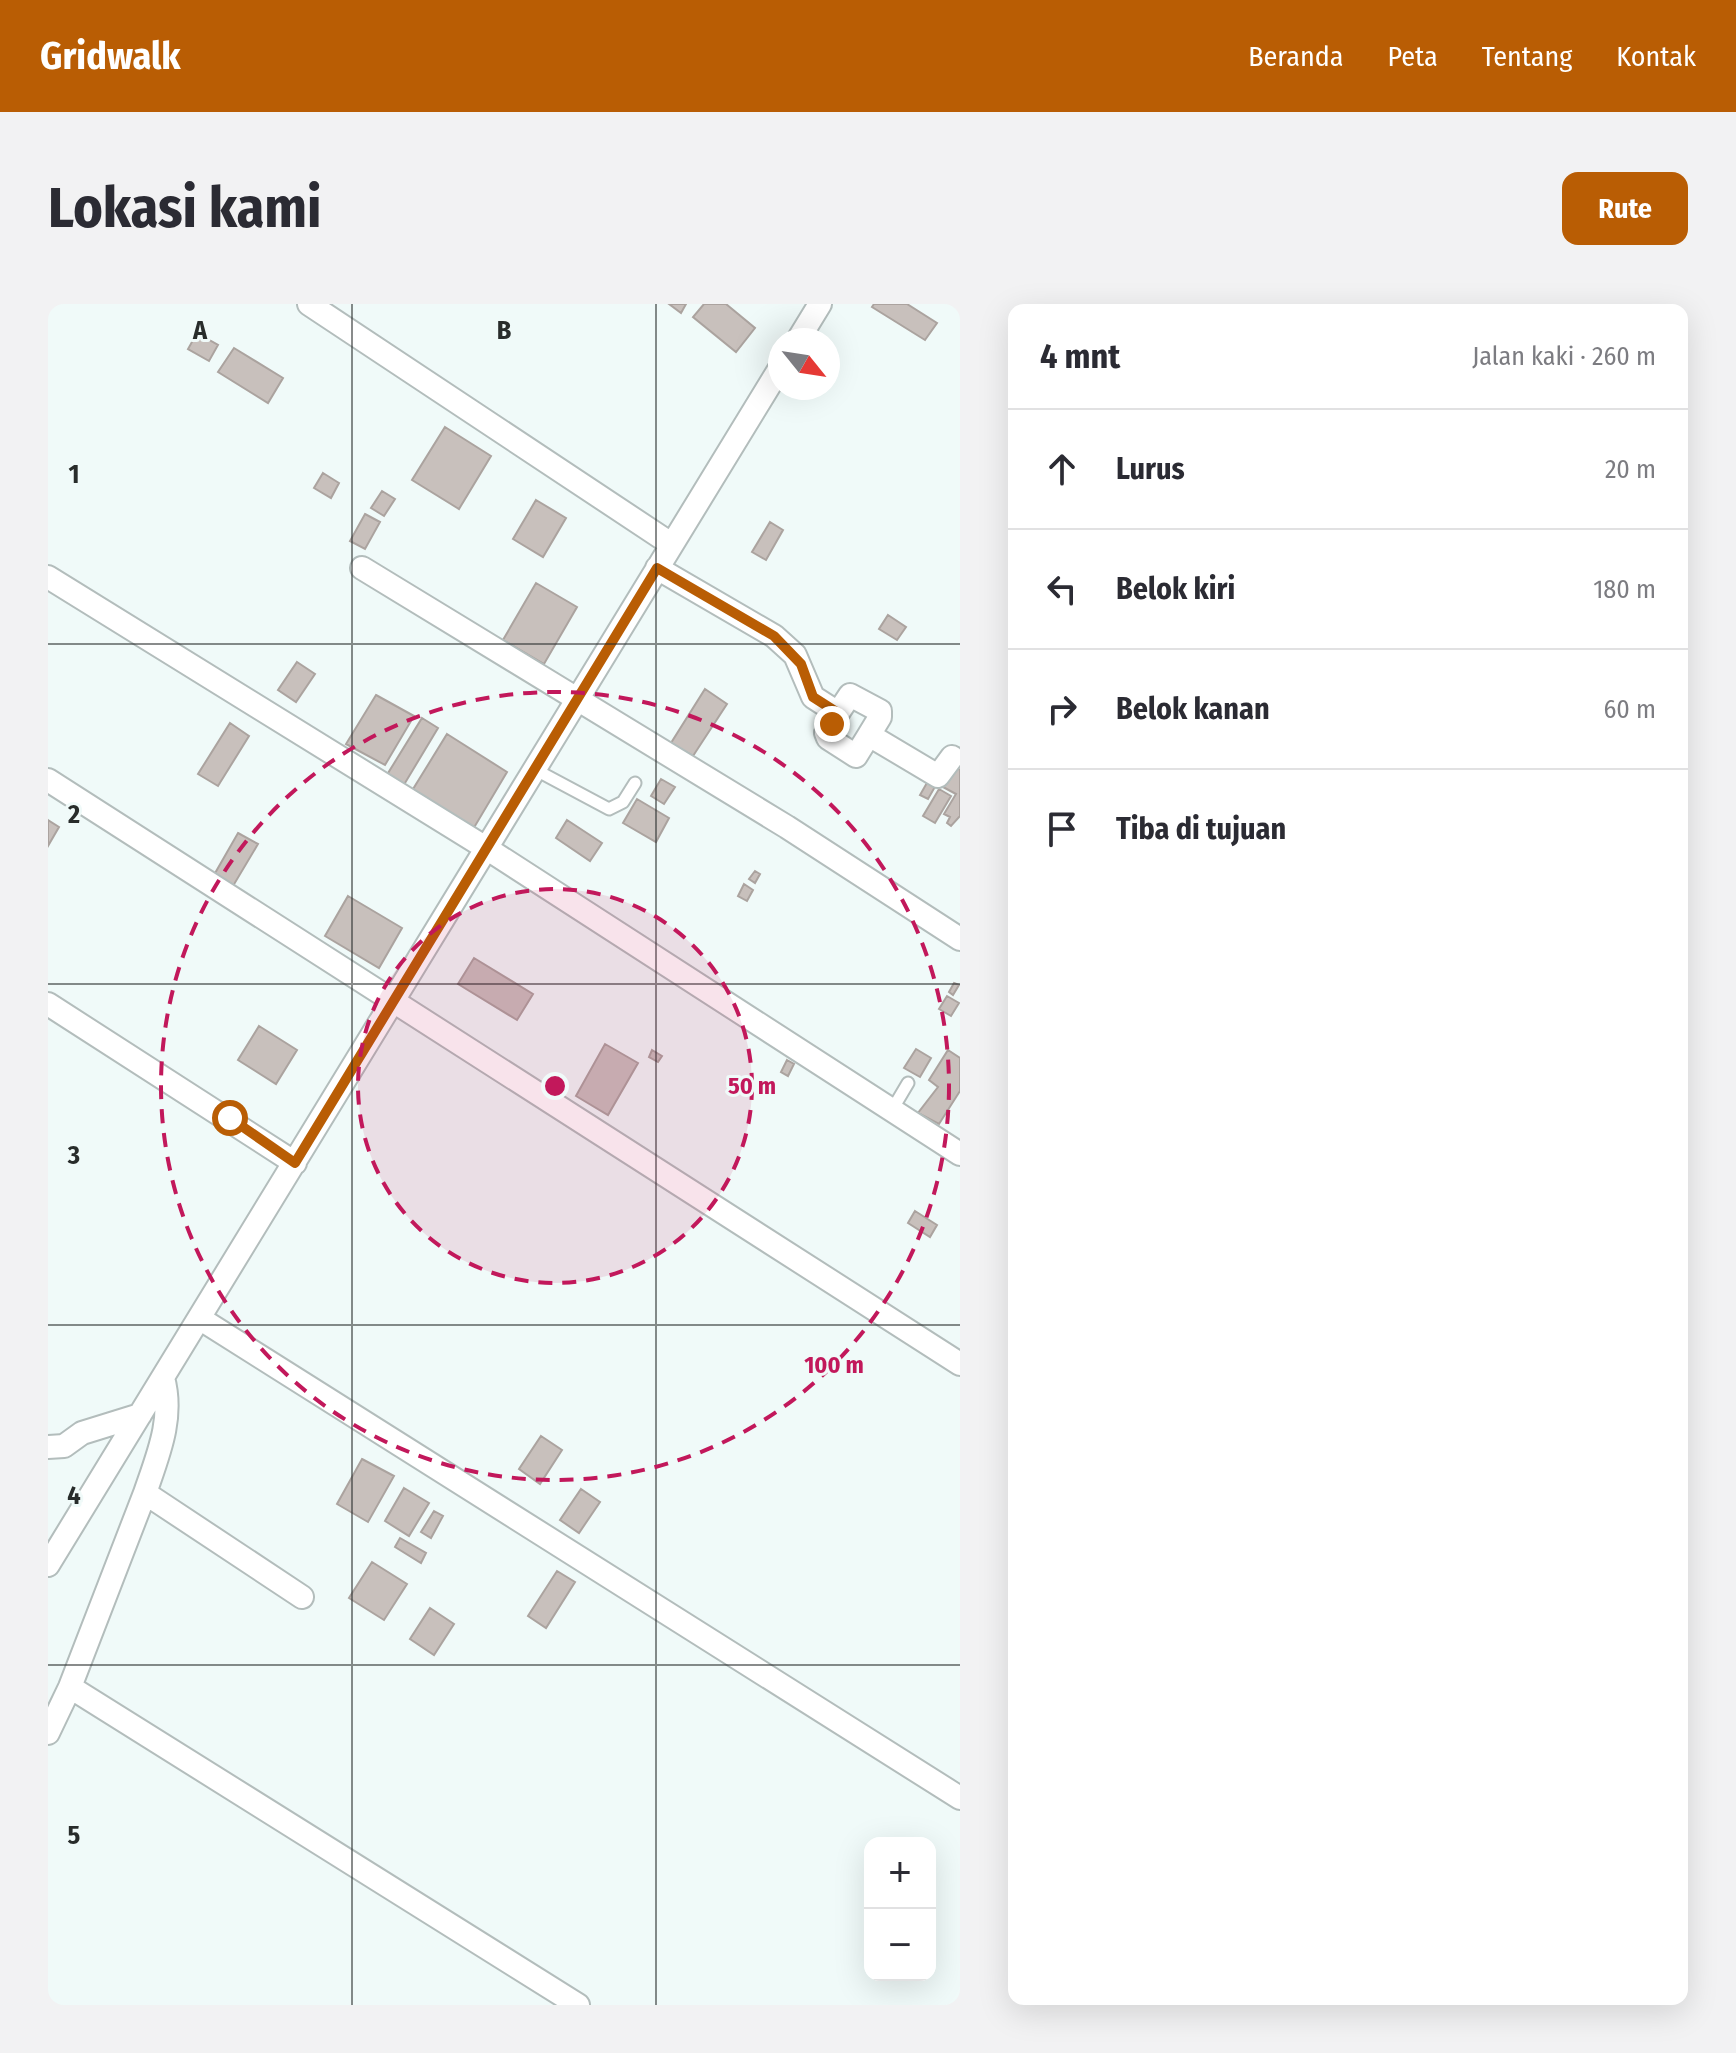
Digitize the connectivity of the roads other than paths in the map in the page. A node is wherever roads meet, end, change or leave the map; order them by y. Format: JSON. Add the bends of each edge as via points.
{"nodes":[{"id":1,"x":309,"y":304,"type":"edge"},
{"id":2,"x":820,"y":304,"type":"edge"},
{"id":3,"x":805,"y":328,"type":"edge"},
{"id":4,"x":768,"y":387,"type":"edge"},
{"id":5,"x":671,"y":544,"type":"junction"},
{"id":6,"x":362,"y":568,"type":"dead end"},
{"id":7,"x":657,"y":568,"type":"junction"},
{"id":8,"x":48,"y":577,"type":"edge"},
{"id":9,"x":576,"y":700,"type":"junction"},
{"id":10,"x":838,"y":713,"type":"junction"},
{"id":11,"x":869,"y":735,"type":"junction"},
{"id":12,"x":952,"y":757,"type":"dead end"},
{"id":13,"x":534,"y":769,"type":"junction"},
{"id":14,"x":48,"y":780,"type":"edge"},
{"id":15,"x":635,"y":783,"type":"dead end"},
{"id":16,"x":486,"y":848,"type":"junction"},
{"id":17,"x":960,"y":939,"type":"edge"},
{"id":18,"x":393,"y":1003,"type":"junction"},
{"id":19,"x":48,"y":1004,"type":"edge"},
{"id":20,"x":908,"y":1083,"type":"dead end"},
{"id":21,"x":892,"y":1110,"type":"junction"},
{"id":22,"x":960,"y":1154,"type":"edge"},
{"id":23,"x":295,"y":1163,"type":"junction"},
{"id":24,"x":199,"y":1318,"type":"junction"},
{"id":25,"x":960,"y":1364,"type":"edge"},
{"id":26,"x":163,"y":1378,"type":"junction"},
{"id":27,"x":140,"y":1415,"type":"junction"},
{"id":28,"x":48,"y":1447,"type":"edge"},
{"id":29,"x":145,"y":1493,"type":"junction"},
{"id":30,"x":48,"y":1565,"type":"edge"},
{"id":31,"x":302,"y":1597,"type":"dead end"},
{"id":32,"x":70,"y":1687,"type":"junction"},
{"id":33,"x":48,"y":1733,"type":"edge"},
{"id":34,"x":960,"y":1798,"type":"edge"},
{"id":35,"x":578,"y":2005,"type":"edge"}],
"edges":[{"from":1,"to":5,"type":"street"},
{"from":2,"to":3,"type":"street"},
{"from":4,"to":5,"type":"street"},
{"from":5,"to":7,"type":"street"},
{"from":6,"to":9,"type":"street"},
{"from":7,"to":9,"type":"street"},
{"from":7,"to":10,"type":"street","via":[[774,636],[801,664],[813,697]]},
{"from":8,"to":16,"type":"street"},
{"from":9,"to":13,"type":"street"},
{"from":9,"to":17,"type":"street"},
{"from":10,"to":11,"type":"street","via":[[850,695],[880,711]]},
{"from":10,"to":11,"type":"street","via":[[828,738],[856,756]]},
{"from":11,"to":12,"type":"street","via":[[938,776]]},
{"from":13,"to":15,"type":"lane","via":[[609,809],[623,802]]},
{"from":13,"to":16,"type":"street"},
{"from":14,"to":18,"type":"street"},
{"from":16,"to":18,"type":"street"},
{"from":16,"to":21,"type":"street"},
{"from":18,"to":23,"type":"street"},
{"from":18,"to":25,"type":"street"},
{"from":19,"to":23,"type":"street"},
{"from":20,"to":21,"type":"lane"},
{"from":21,"to":22,"type":"street"},
{"from":23,"to":24,"type":"street"},
{"from":24,"to":26,"type":"street"},
{"from":24,"to":34,"type":"street"},
{"from":26,"to":27,"type":"street"},
{"from":26,"to":29,"type":"street","via":[[167,1417]]},
{"from":27,"to":28,"type":"street","via":[[82,1433],[64,1446]]},
{"from":27,"to":30,"type":"street"},
{"from":29,"to":31,"type":"street"},
{"from":29,"to":32,"type":"street"},
{"from":32,"to":33,"type":"street"},
{"from":32,"to":35,"type":"street"}]}
